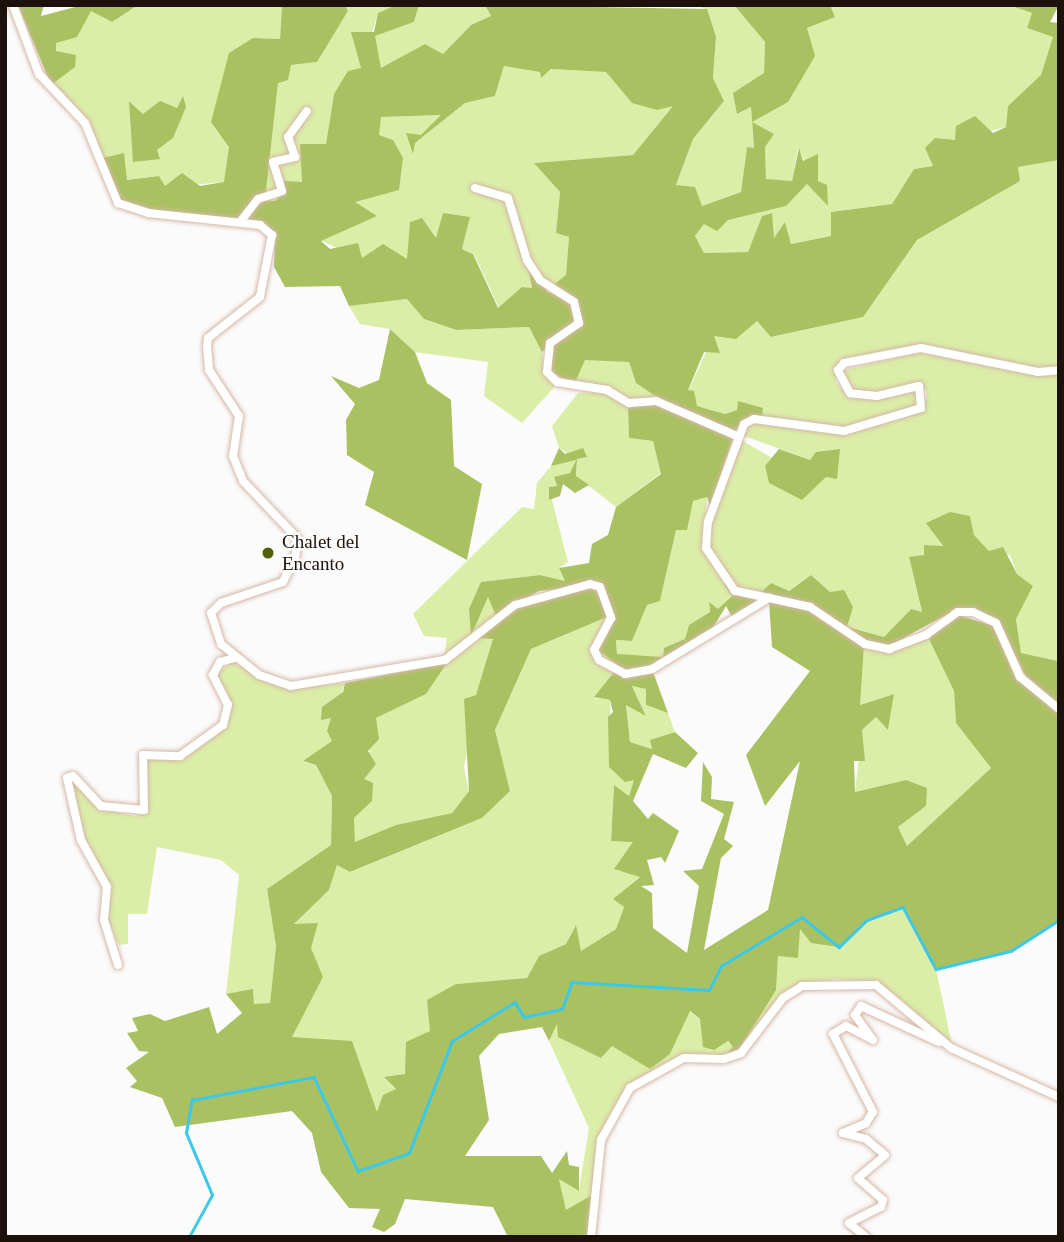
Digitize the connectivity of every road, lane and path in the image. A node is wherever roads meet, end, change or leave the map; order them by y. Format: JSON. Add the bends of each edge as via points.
{"nodes":[{"id":1,"x":13,"y":5,"type":"edge"},
{"id":2,"x":307,"y":111,"type":"dead end"},
{"id":3,"x":475,"y":188,"type":"dead end"},
{"id":4,"x":240,"y":222,"type":"junction"},
{"id":5,"x":1059,"y":370,"type":"edge"},
{"id":6,"x":737,"y":436,"type":"junction"},
{"id":7,"x":769,"y":598,"type":"junction"},
{"id":8,"x":234,"y":658,"type":"junction"},
{"id":9,"x":1059,"y":709,"type":"edge"},
{"id":10,"x":118,"y":965,"type":"dead end"},
{"id":11,"x":951,"y":1048,"type":"junction"},
{"id":12,"x":1059,"y":1097,"type":"edge"},
{"id":13,"x":592,"y":1237,"type":"edge"},
{"id":14,"x":866,"y":1237,"type":"edge"}],
"edges":[{"from":1,"to":4,"type":"street","via":[[38,74],[85,122],[118,202],[148,213]]},
{"from":2,"to":4,"type":"street","via":[[288,137],[295,157],[273,162],[282,191],[258,199]]},
{"from":3,"to":6,"type":"street","via":[[508,198],[527,260],[540,280],[574,302],[579,323],[550,343],[547,372],[557,382],[607,390],[629,403],[656,401]]},
{"from":4,"to":8,"type":"street","via":[[272,235],[271,265],[260,297],[208,338],[209,370],[239,416],[233,456],[243,481],[296,538],[295,559],[282,582],[221,603],[211,613],[211,626]]},
{"from":5,"to":6,"type":"street","via":[[1038,372],[921,348],[844,363],[838,381],[850,393],[877,396],[919,386],[921,408],[844,432],[754,419]]},
{"from":6,"to":7,"type":"street","via":[[708,522],[706,548],[735,591]]},
{"from":7,"to":8,"type":"street","via":[[637,675],[599,660],[595,641],[611,618],[600,587],[590,584],[515,605],[445,660],[416,667],[290,686]]},
{"from":7,"to":9,"type":"street","via":[[810,607],[865,644],[888,649],[926,635],[957,612],[974,612],[996,623],[1020,677]]},
{"from":8,"to":10,"type":"street","via":[[220,662],[213,675],[228,705],[223,725],[180,756],[143,755],[144,810],[101,806],[73,776],[67,778],[81,839],[107,887],[104,920]]},
{"from":11,"to":12,"type":"street"},
{"from":11,"to":13,"type":"street","via":[[876,985],[802,986],[783,998],[741,1053],[724,1059],[684,1058],[630,1088],[601,1140]]},
{"from":11,"to":14,"type":"street","via":[[861,1006],[855,1014],[873,1040],[846,1026],[833,1034],[873,1112],[866,1122],[843,1133],[866,1139],[885,1155],[858,1178],[883,1200],[881,1207],[849,1223]]}]}
